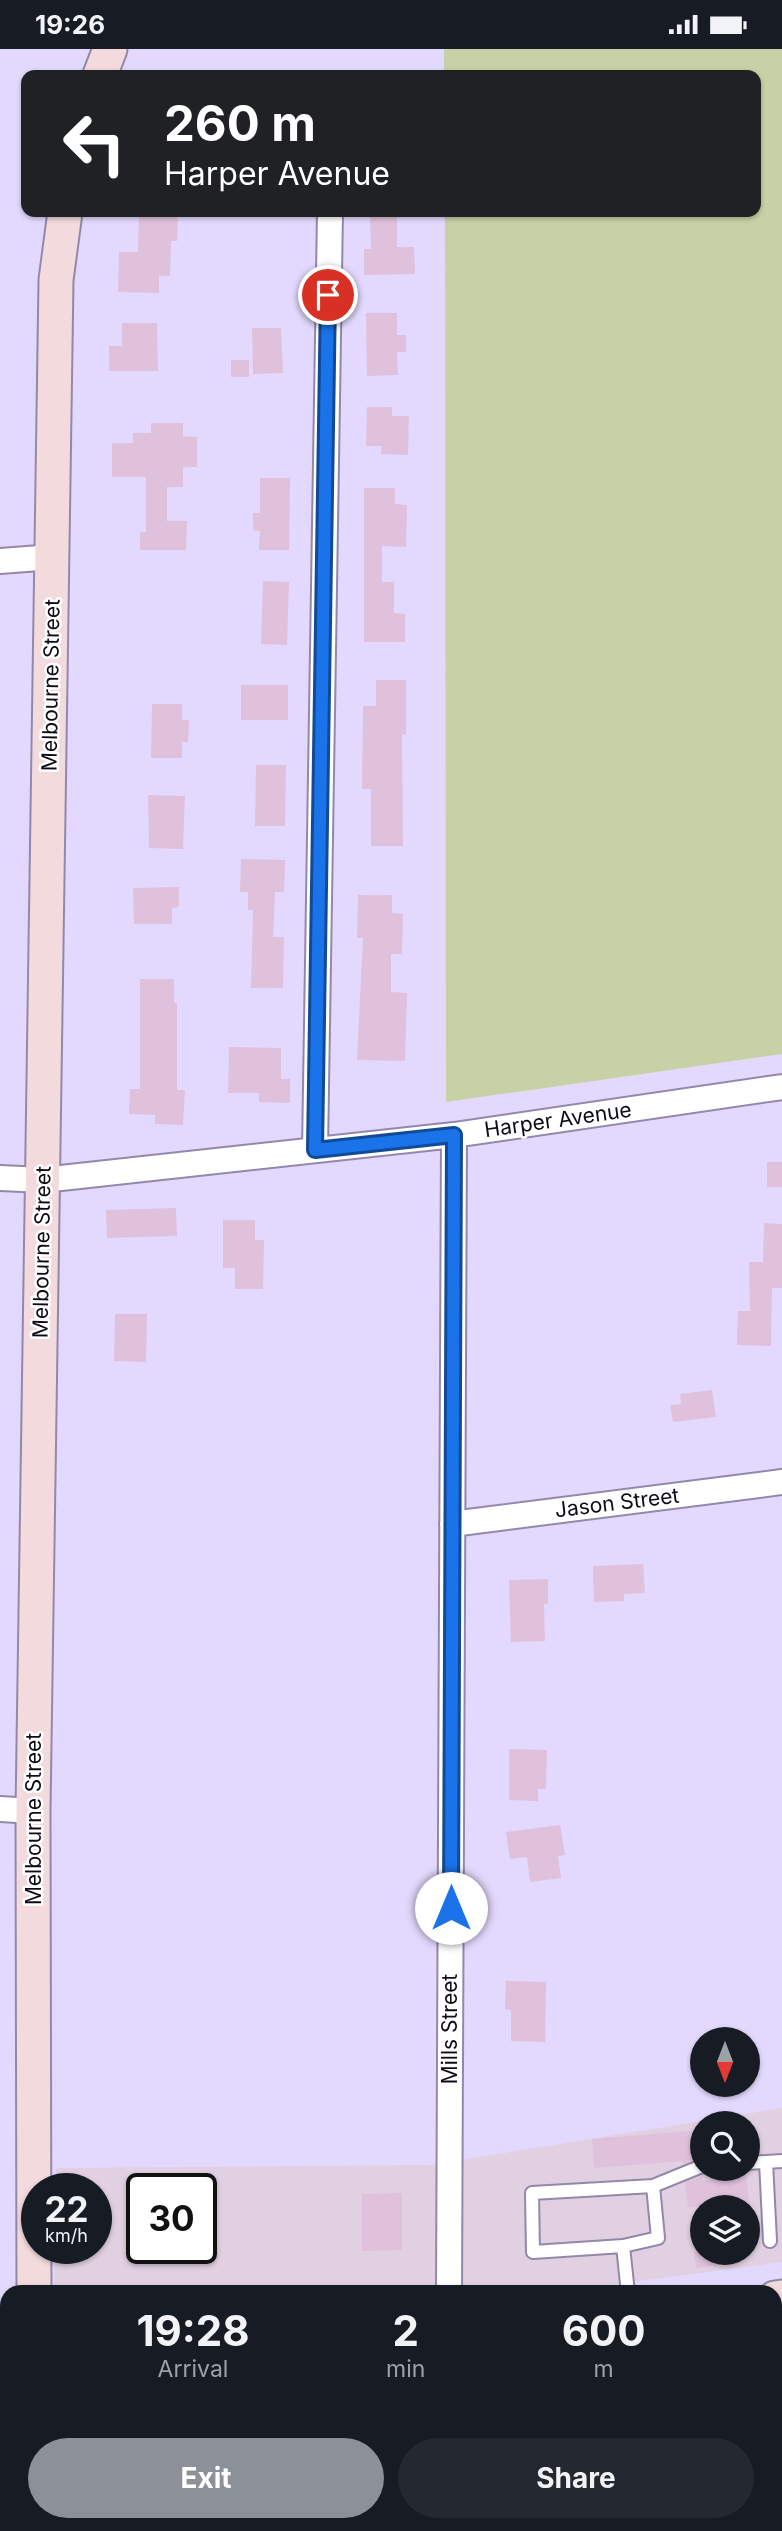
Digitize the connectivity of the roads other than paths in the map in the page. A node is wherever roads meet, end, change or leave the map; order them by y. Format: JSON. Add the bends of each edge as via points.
{"nodes":[{"id":1,"x":110,"y":49,"type":"edge"},
{"id":2,"x":102,"y":70,"type":"edge"},
{"id":3,"x":64,"y":217,"type":"edge"},
{"id":4,"x":330,"y":217,"type":"edge"},
{"id":5,"x":53,"y":557,"type":"junction"},
{"id":6,"x":0,"y":561,"type":"edge"},
{"id":7,"x":782,"y":1087,"type":"edge"},
{"id":8,"x":454,"y":1135,"type":"junction"},
{"id":9,"x":315,"y":1150,"type":"junction"},
{"id":10,"x":0,"y":1178,"type":"edge"},
{"id":11,"x":43,"y":1180,"type":"junction"},
{"id":12,"x":782,"y":1482,"type":"edge"},
{"id":13,"x":452,"y":1524,"type":"junction"},
{"id":14,"x":0,"y":1809,"type":"edge"},
{"id":15,"x":33,"y":1811,"type":"junction"},
{"id":16,"x":782,"y":2161,"type":"edge"},
{"id":17,"x":760,"y":2162,"type":"edge"},
{"id":18,"x":766,"y":2162,"type":"junction"},
{"id":19,"x":690,"y":2171,"type":"edge"},
{"id":20,"x":653,"y":2186,"type":"junction"},
{"id":21,"x":770,"y":2241,"type":"dead end"},
{"id":22,"x":623,"y":2246,"type":"junction"},
{"id":23,"x":34,"y":2285,"type":"edge"},
{"id":24,"x":449,"y":2285,"type":"edge"},
{"id":25,"x":627,"y":2285,"type":"edge"}],
"edges":[{"from":1,"to":2,"type":"street"},
{"from":3,"to":5,"type":"street","name":"Melbourne Street","via":[[56,280]]},
{"from":4,"to":9,"type":"street"},
{"from":5,"to":6,"type":"street"},
{"from":5,"to":11,"type":"street","name":"Melbourne Street"},
{"from":7,"to":8,"type":"street","name":"Harper Avenue"},
{"from":8,"to":9,"type":"street","name":"Harper Avenue"},
{"from":8,"to":13,"type":"street","name":"Mills Street"},
{"from":9,"to":11,"type":"street","name":"Harper Avenue"},
{"from":10,"to":11,"type":"street","name":"Harper Avenue"},
{"from":11,"to":15,"type":"street","name":"Melbourne Street"},
{"from":12,"to":13,"type":"street","name":"Jason Street"},
{"from":13,"to":24,"type":"street","name":"Mills Street"},
{"from":14,"to":15,"type":"street"},
{"from":15,"to":23,"type":"street","name":"Melbourne Street"},
{"from":16,"to":18,"type":"lane"},
{"from":17,"to":18,"type":"lane"},
{"from":18,"to":21,"type":"lane"},
{"from":19,"to":20,"type":"lane"},
{"from":20,"to":22,"type":"lane","via":[[658,2238]]},
{"from":20,"to":22,"type":"lane","via":[[533,2193],[533,2252]]},
{"from":22,"to":25,"type":"lane"}]}
